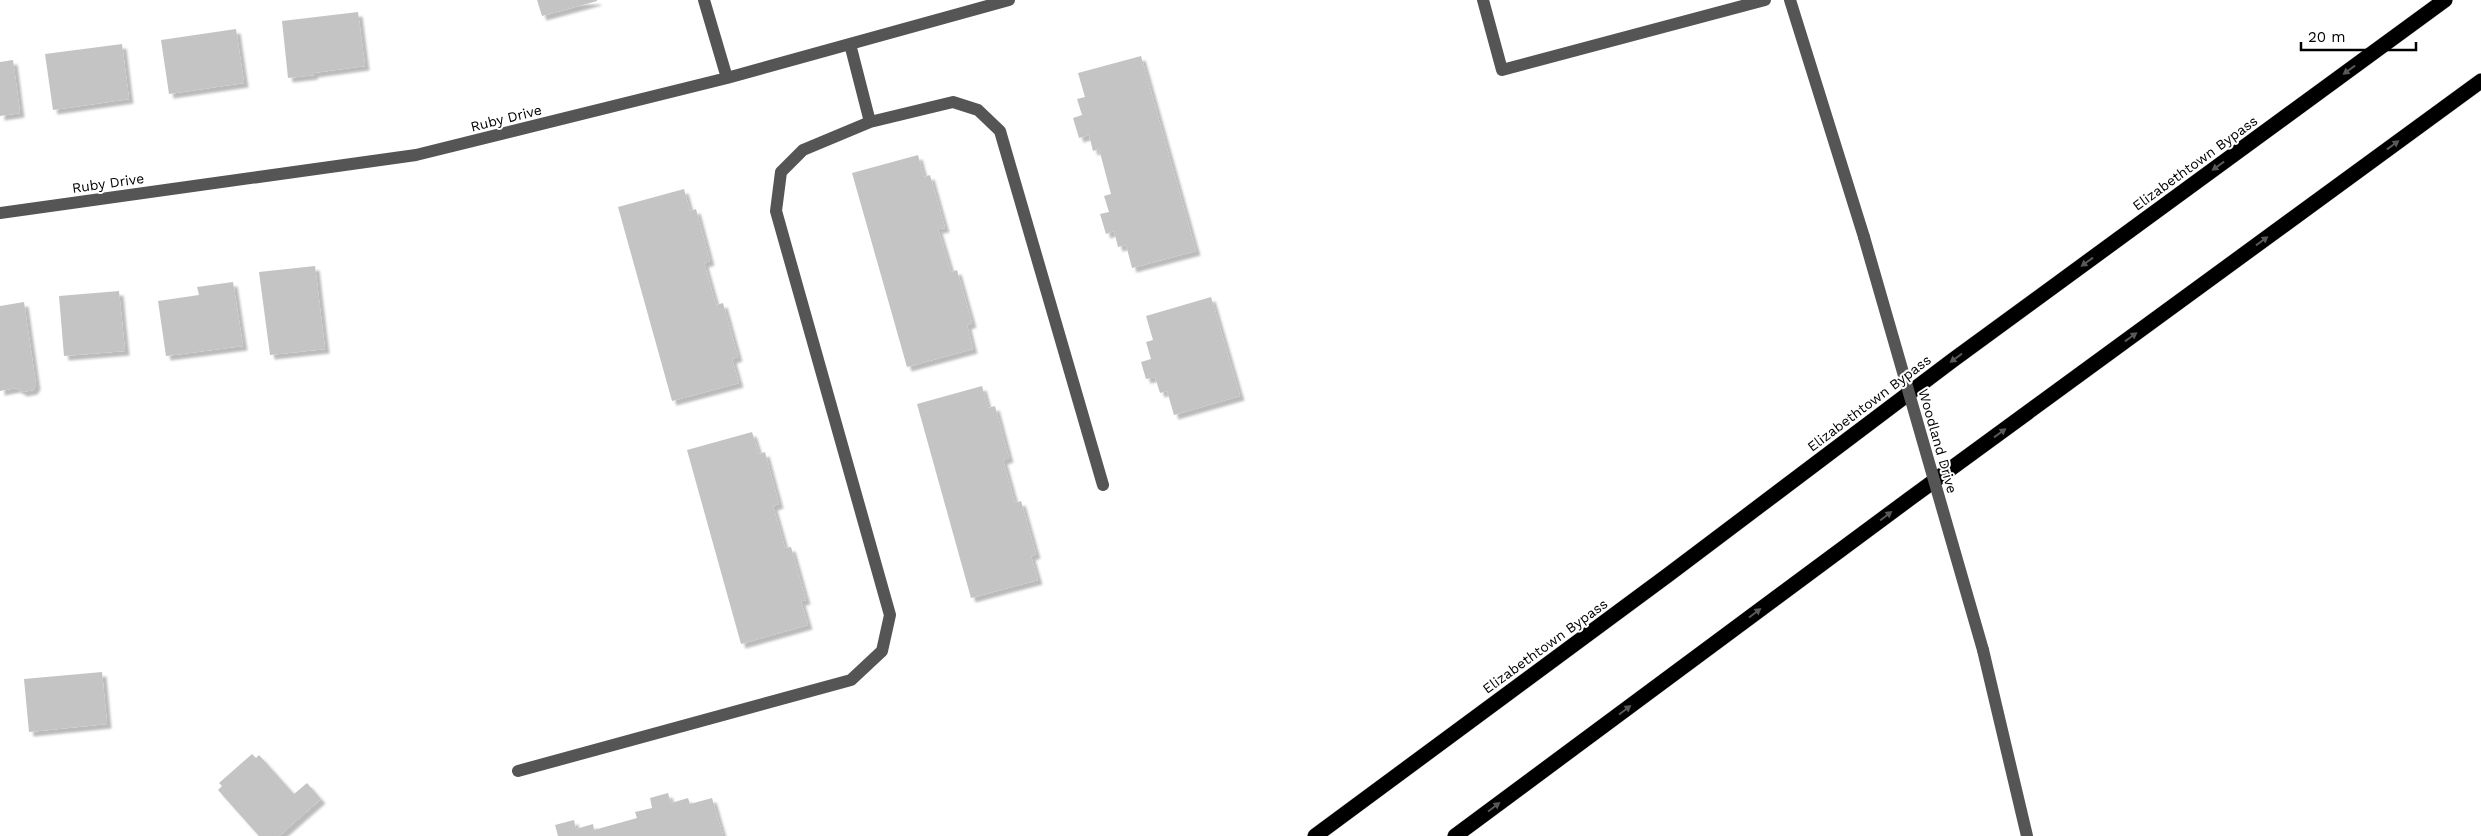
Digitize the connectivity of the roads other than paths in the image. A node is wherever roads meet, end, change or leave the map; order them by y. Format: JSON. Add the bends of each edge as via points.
{"nodes":[{"id":1,"x":704,"y":0,"type":"edge"},
{"id":2,"x":1009,"y":0,"type":"edge"},
{"id":3,"x":1483,"y":0,"type":"edge"},
{"id":4,"x":1766,"y":0,"type":"edge"},
{"id":5,"x":1790,"y":0,"type":"edge"},
{"id":6,"x":2445,"y":0,"type":"edge"},
{"id":7,"x":850,"y":44,"type":"junction"},
{"id":8,"x":727,"y":78,"type":"junction"},
{"id":9,"x":2481,"y":81,"type":"edge"},
{"id":10,"x":870,"y":122,"type":"junction"},
{"id":11,"x":0,"y":214,"type":"edge"},
{"id":12,"x":1103,"y":485,"type":"dead end"},
{"id":13,"x":518,"y":770,"type":"dead end"},
{"id":14,"x":1315,"y":836,"type":"edge"},
{"id":15,"x":1455,"y":836,"type":"edge"},
{"id":16,"x":2027,"y":836,"type":"edge"}],
"edges":[{"from":1,"to":8,"type":"street"},
{"from":2,"to":7,"type":"street","name":"Ruby Drive"},
{"from":3,"to":4,"type":"street","via":[[1502,70]]},
{"from":5,"to":16,"type":"street","name":"Woodland Drive","bridge":true,"via":[[1864,237],[1983,650]]},
{"from":6,"to":14,"type":"highway","name":"Elizabethtown Bypass","one_way":true,"via":[[1953,360]]},
{"from":7,"to":8,"type":"street","name":"Ruby Drive"},
{"from":7,"to":10,"type":"street"},
{"from":8,"to":11,"type":"street","name":"Ruby Drive","via":[[416,156]]},
{"from":15,"to":9,"type":"highway","one_way":true},
{"from":10,"to":12,"type":"street","via":[[953,102],[978,110],[1000,131]]},
{"from":10,"to":13,"type":"street","via":[[803,150],[781,172],[776,211],[890,615],[882,651],[851,680]]}]}
